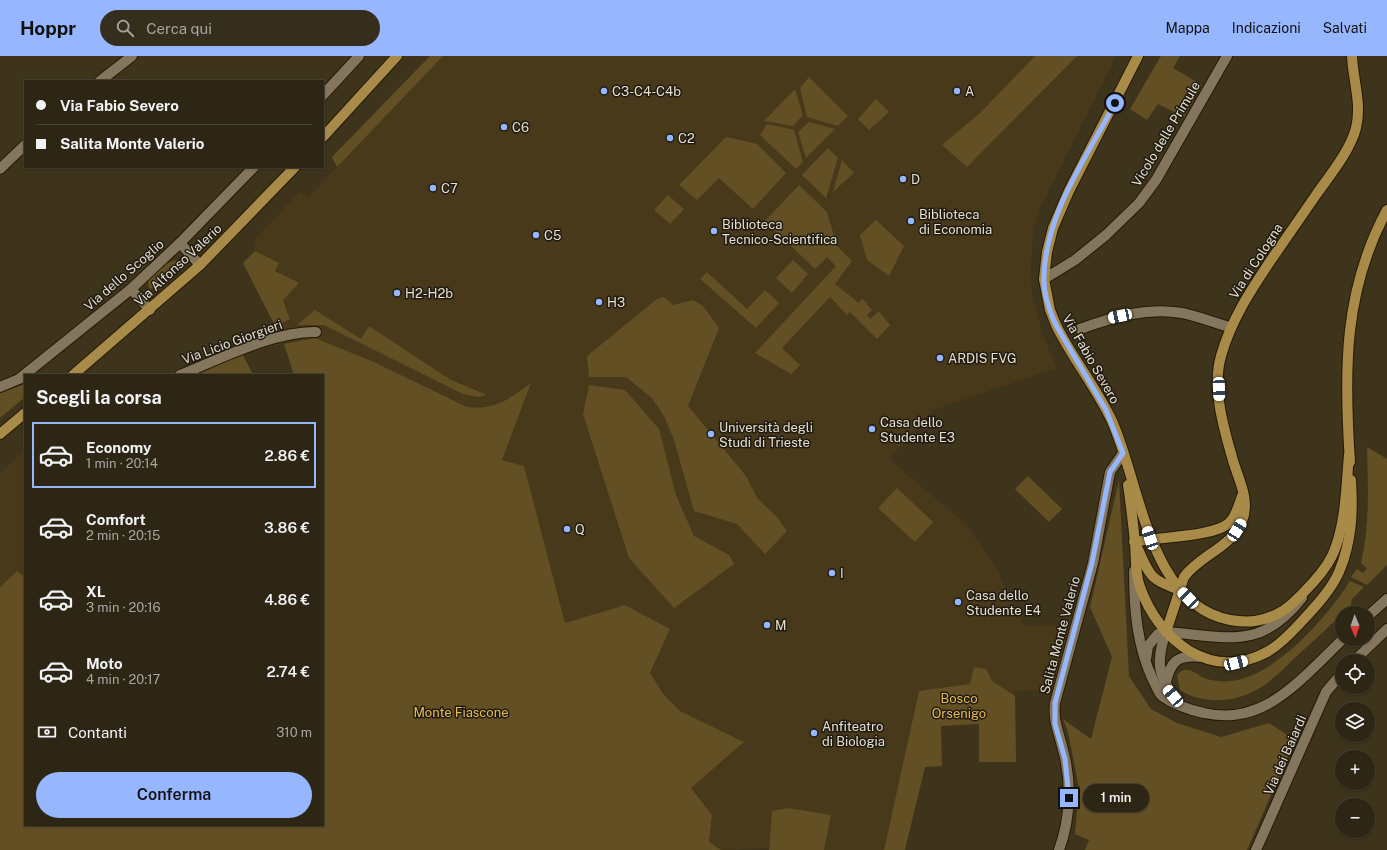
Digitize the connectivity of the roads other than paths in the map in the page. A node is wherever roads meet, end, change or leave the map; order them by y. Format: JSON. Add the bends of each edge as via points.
{"nodes":[{"id":1,"x":132,"y":56,"type":"edge"},
{"id":2,"x":359,"y":56,"type":"edge"},
{"id":3,"x":397,"y":56,"type":"edge"},
{"id":4,"x":1138,"y":56,"type":"edge"},
{"id":5,"x":1227,"y":56,"type":"edge"},
{"id":6,"x":1352,"y":56,"type":"edge"},
{"id":7,"x":101,"y":80,"type":"edge"},
{"id":8,"x":324,"y":94,"type":"edge"},
{"id":9,"x":324,"y":136,"type":"edge"},
{"id":10,"x":24,"y":146,"type":"edge"},
{"id":11,"x":253,"y":168,"type":"edge"},
{"id":12,"x":294,"y":168,"type":"edge"},
{"id":13,"x":0,"y":169,"type":"edge"},
{"id":14,"x":1387,"y":210,"type":"edge"},
{"id":15,"x":180,"y":243,"type":"junction"},
{"id":16,"x":200,"y":265,"type":"junction"},
{"id":17,"x":1044,"y":279,"type":"junction"},
{"id":18,"x":131,"y":290,"type":"junction"},
{"id":19,"x":150,"y":310,"type":"junction"},
{"id":20,"x":1230,"y":327,"type":"junction"},
{"id":21,"x":1080,"y":329,"type":"dead end"},
{"id":22,"x":316,"y":332,"type":"dead end"},
{"id":23,"x":25,"y":374,"type":"edge"},
{"id":24,"x":74,"y":374,"type":"edge"},
{"id":25,"x":183,"y":374,"type":"edge"},
{"id":26,"x":24,"y":375,"type":"edge"},
{"id":27,"x":0,"y":387,"type":"edge"},
{"id":28,"x":24,"y":416,"type":"edge"},
{"id":29,"x":0,"y":434,"type":"edge"},
{"id":30,"x":1123,"y":453,"type":"junction"},
{"id":31,"x":1350,"y":455,"type":"junction"},
{"id":32,"x":1244,"y":492,"type":"junction"},
{"id":33,"x":1150,"y":538,"type":"junction"},
{"id":34,"x":1134,"y":542,"type":"junction"},
{"id":35,"x":1319,"y":576,"type":"junction"},
{"id":36,"x":1180,"y":590,"type":"junction"},
{"id":37,"x":1387,"y":599,"type":"edge"},
{"id":38,"x":1375,"y":610,"type":"edge"},
{"id":39,"x":1387,"y":629,"type":"edge"},
{"id":40,"x":1166,"y":632,"type":"junction"},
{"id":41,"x":1335,"y":646,"type":"edge"},
{"id":42,"x":1361,"y":654,"type":"edge"},
{"id":43,"x":1202,"y":657,"type":"junction"},
{"id":44,"x":1145,"y":663,"type":"junction"},
{"id":45,"x":1335,"y":681,"type":"edge"},
{"id":46,"x":1165,"y":686,"type":"junction"},
{"id":47,"x":1181,"y":705,"type":"junction"},
{"id":48,"x":1059,"y":850,"type":"edge"},
{"id":49,"x":1256,"y":850,"type":"edge"}],
"edges":[{"from":1,"to":7,"type":"street"},
{"from":2,"to":8,"type":"street"},
{"from":3,"to":9,"type":"main road"},
{"from":4,"to":17,"type":"main road","name":"Via Fabio Severo","via":[[1059,212],[1049,242]]},
{"from":5,"to":17,"type":"street","name":"Vicolo delle Primule","via":[[1156,180],[1139,203],[1081,255]]},
{"from":6,"to":20,"type":"main road","name":"Via di Cologna","via":[[1359,106],[1356,129],[1340,162],[1249,293]]},
{"from":10,"to":13,"type":"street"},
{"from":11,"to":15,"type":"street","name":"Via dello Scoglio"},
{"from":12,"to":16,"type":"main road","name":"Via Alfonso Valerio"},
{"from":14,"to":31,"type":"main road","name":"Via Fabio Severo","via":[[1366,254],[1355,292],[1349,327],[1347,395]]},
{"from":15,"to":16,"type":"street"},
{"from":15,"to":18,"type":"street","name":"Via dello Scoglio"},
{"from":16,"to":19,"type":"main road","name":"Via Alfonso Valerio"},
{"from":17,"to":30,"type":"main road","name":"Via Fabio Severo","via":[[1050,310],[1056,325],[1106,410]]},
{"from":18,"to":19,"type":"street"},
{"from":18,"to":23,"type":"street","name":"Via dello Scoglio"},
{"from":19,"to":24,"type":"main road","name":"Via Alfonso Valerio"},
{"from":20,"to":21,"type":"street","via":[[1184,313],[1159,311],[1107,319]]},
{"from":20,"to":32,"type":"main road","name":"Via di Cologna","via":[[1220,358],[1219,399],[1232,457]]},
{"from":22,"to":25,"type":"street","name":"Via Licio Giorgieri","via":[[279,336]]},
{"from":26,"to":27,"type":"street","name":"Via dello Scoglio"},
{"from":28,"to":29,"type":"main road"},
{"from":30,"to":33,"type":"main road","name":"Via Fabio Severo"},
{"from":30,"to":34,"type":"main road","name":"Via Fabio Severo"},
{"from":30,"to":48,"type":"street","name":"Salita Monte Valerio","via":[[1110,472],[1092,563],[1055,703],[1055,724],[1062,744],[1069,790],[1066,825]]},
{"from":31,"to":35,"type":"main road","name":"Via Fabio Severo","via":[[1341,528],[1332,556]]},
{"from":31,"to":43,"type":"main road","name":"Via Fabio Severo","via":[[1352,518],[1349,544],[1338,573],[1319,603],[1294,630],[1268,652],[1236,663]]},
{"from":32,"to":33,"type":"main road","via":[[1228,524],[1206,532]]},
{"from":32,"to":36,"type":"main road","name":"Via di Cologna","via":[[1242,521],[1231,538],[1189,570]]},
{"from":33,"to":34,"type":"main road"},
{"from":33,"to":36,"type":"main road","name":"Via Fabio Severo"},
{"from":34,"to":36,"type":"main road","via":[[1148,572],[1155,580]]},
{"from":34,"to":40,"type":"main road","name":"Via Fabio Severo","via":[[1140,587]]},
{"from":34,"to":44,"type":"street","via":[[1137,629]]},
{"from":35,"to":36,"type":"main road","name":"Via Fabio Severo","via":[[1286,609],[1265,620],[1244,623],[1204,612]]},
{"from":35,"to":40,"type":"street","name":"Via Fabio Severo","via":[[1291,612],[1265,631],[1247,636],[1222,638]]},
{"from":36,"to":40,"type":"main road","name":"Via di Cologna"},
{"from":37,"to":38,"type":"street"},
{"from":39,"to":42,"type":"street"},
{"from":40,"to":43,"type":"main road","name":"Via Fabio Severo","via":[[1181,646]]},
{"from":40,"to":44,"type":"street","via":[[1158,634],[1150,641]]},
{"from":40,"to":46,"type":"street","via":[[1159,662]]},
{"from":41,"to":47,"type":"street","via":[[1287,691],[1249,713],[1226,716],[1192,710]]},
{"from":43,"to":46,"type":"street","via":[[1186,657],[1174,661],[1168,671]]},
{"from":44,"to":47,"type":"street","via":[[1161,695]]},
{"from":45,"to":49,"type":"street","name":"Via dei Baiardi","via":[[1326,692]]},
{"from":46,"to":47,"type":"street"}]}
